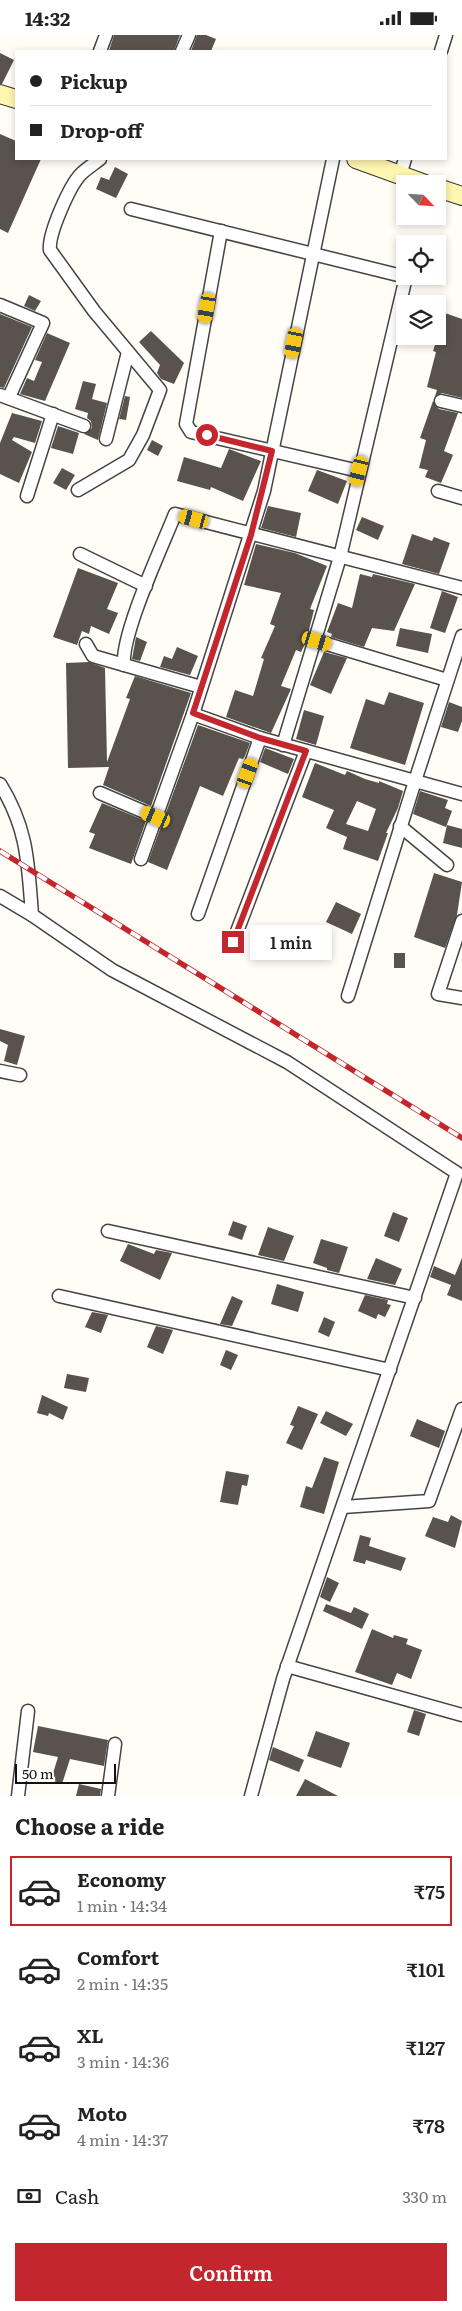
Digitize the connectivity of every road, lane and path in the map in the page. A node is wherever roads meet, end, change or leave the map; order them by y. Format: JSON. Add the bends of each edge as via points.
{"nodes":[{"id":1,"x":106,"y":35,"type":"edge"},
{"id":2,"x":189,"y":35,"type":"edge"},
{"id":3,"x":446,"y":35,"type":"edge"},
{"id":4,"x":100,"y":50,"type":"edge"},
{"id":5,"x":182,"y":50,"type":"edge"},
{"id":6,"x":441,"y":50,"type":"edge"},
{"id":7,"x":99,"y":160,"type":"edge"},
{"id":8,"x":333,"y":160,"type":"edge"},
{"id":9,"x":362,"y":160,"type":"edge"},
{"id":10,"x":402,"y":167,"type":"edge"},
{"id":11,"x":413,"y":175,"type":"edge"},
{"id":12,"x":446,"y":191,"type":"edge"},
{"id":13,"x":462,"y":196,"type":"edge"},
{"id":14,"x":132,"y":209,"type":"dead end"},
{"id":15,"x":221,"y":231,"type":"junction"},
{"id":16,"x":313,"y":254,"type":"junction"},
{"id":17,"x":0,"y":305,"type":"edge"},
{"id":18,"x":128,"y":352,"type":"junction"},
{"id":19,"x":4,"y":396,"type":"edge"},
{"id":20,"x":441,"y":401,"type":"dead end"},
{"id":21,"x":462,"y":405,"type":"edge"},
{"id":22,"x":53,"y":414,"type":"junction"},
{"id":23,"x":84,"y":426,"type":"dead end"},
{"id":24,"x":106,"y":439,"type":"dead end"},
{"id":25,"x":272,"y":451,"type":"junction"},
{"id":26,"x":359,"y":471,"type":"junction"},
{"id":27,"x":78,"y":490,"type":"dead end"},
{"id":28,"x":438,"y":491,"type":"dead end"},
{"id":29,"x":27,"y":496,"type":"dead end"},
{"id":30,"x":462,"y":497,"type":"edge"},
{"id":31,"x":251,"y":535,"type":"junction"},
{"id":32,"x":80,"y":554,"type":"dead end"},
{"id":33,"x":340,"y":557,"type":"junction"},
{"id":34,"x":146,"y":586,"type":"junction"},
{"id":35,"x":462,"y":588,"type":"edge"},
{"id":36,"x":462,"y":636,"type":"edge"},
{"id":37,"x":317,"y":641,"type":"junction"},
{"id":38,"x":86,"y":644,"type":"dead end"},
{"id":39,"x":124,"y":665,"type":"junction"},
{"id":40,"x":446,"y":680,"type":"junction"},
{"id":41,"x":201,"y":687,"type":"junction"},
{"id":42,"x":193,"y":713,"type":"junction"},
{"id":43,"x":260,"y":738,"type":"junction"},
{"id":44,"x":283,"y":745,"type":"junction"},
{"id":45,"x":306,"y":751,"type":"junction"},
{"id":46,"x":415,"y":781,"type":"junction"},
{"id":47,"x":0,"y":784,"type":"edge"},
{"id":48,"x":100,"y":793,"type":"dead end"},
{"id":49,"x":462,"y":794,"type":"edge"},
{"id":50,"x":156,"y":817,"type":"junction"},
{"id":51,"x":400,"y":827,"type":"junction"},
{"id":52,"x":141,"y":859,"type":"dead end"},
{"id":53,"x":447,"y":865,"type":"dead end"},
{"id":54,"x":0,"y":896,"type":"edge"},
{"id":55,"x":198,"y":914,"type":"dead end"},
{"id":56,"x":32,"y":915,"type":"junction"},
{"id":57,"x":462,"y":921,"type":"edge"},
{"id":58,"x":233,"y":942,"type":"dead end"},
{"id":59,"x":348,"y":996,"type":"dead end"},
{"id":60,"x":462,"y":998,"type":"edge"},
{"id":61,"x":0,"y":1071,"type":"edge"},
{"id":62,"x":20,"y":1075,"type":"dead end"},
{"id":63,"x":108,"y":1231,"type":"dead end"},
{"id":64,"x":59,"y":1296,"type":"dead end"},
{"id":65,"x":415,"y":1298,"type":"junction"},
{"id":66,"x":390,"y":1370,"type":"junction"},
{"id":67,"x":462,"y":1409,"type":"edge"},
{"id":68,"x":343,"y":1507,"type":"junction"},
{"id":69,"x":287,"y":1666,"type":"junction"},
{"id":70,"x":28,"y":1711,"type":"dead end"},
{"id":71,"x":462,"y":1715,"type":"edge"},
{"id":72,"x":115,"y":1744,"type":"dead end"},
{"id":73,"x":18,"y":1796,"type":"edge"},
{"id":74,"x":108,"y":1796,"type":"edge"},
{"id":75,"x":251,"y":1796,"type":"edge"}],
"edges":[{"from":1,"to":4,"type":"street"},
{"from":2,"to":5,"type":"street"},
{"from":3,"to":6,"type":"street"},
{"from":7,"to":18,"type":"street","via":[[80,175],[53,227],[50,250]]},
{"from":8,"to":16,"type":"street"},
{"from":9,"to":10,"type":"street"},
{"from":10,"to":11,"type":"street"},
{"from":12,"to":13,"type":"street"},
{"from":14,"to":15,"type":"street"},
{"from":15,"to":16,"type":"street"},
{"from":15,"to":25,"type":"street","via":[[186,424],[191,432]]},
{"from":16,"to":25,"type":"street"},
{"from":16,"to":26,"type":"street","via":[[406,277]]},
{"from":17,"to":19,"type":"street","via":[[43,323]]},
{"from":18,"to":24,"type":"street"},
{"from":18,"to":27,"type":"street","via":[[160,390],[143,435],[129,460]]},
{"from":19,"to":22,"type":"street"},
{"from":20,"to":21,"type":"street"},
{"from":22,"to":23,"type":"street"},
{"from":22,"to":29,"type":"street"},
{"from":25,"to":26,"type":"street"},
{"from":25,"to":31,"type":"street"},
{"from":26,"to":33,"type":"street"},
{"from":28,"to":30,"type":"street"},
{"from":31,"to":33,"type":"street"},
{"from":31,"to":34,"type":"street","via":[[176,514]]},
{"from":31,"to":41,"type":"street"},
{"from":32,"to":34,"type":"street"},
{"from":33,"to":35,"type":"street"},
{"from":33,"to":37,"type":"street"},
{"from":34,"to":39,"type":"street","via":[[123,653]]},
{"from":36,"to":40,"type":"street"},
{"from":37,"to":40,"type":"street"},
{"from":37,"to":44,"type":"street"},
{"from":38,"to":39,"type":"street","via":[[93,656]]},
{"from":39,"to":41,"type":"street"},
{"from":40,"to":46,"type":"street"},
{"from":41,"to":42,"type":"street"},
{"from":42,"to":43,"type":"street"},
{"from":42,"to":50,"type":"street"},
{"from":43,"to":44,"type":"street"},
{"from":43,"to":55,"type":"street"},
{"from":44,"to":45,"type":"street"},
{"from":45,"to":46,"type":"street"},
{"from":45,"to":58,"type":"street"},
{"from":46,"to":49,"type":"street"},
{"from":46,"to":51,"type":"street"},
{"from":47,"to":56,"type":"street","via":[[13,807],[27,850]]},
{"from":48,"to":50,"type":"street"},
{"from":50,"to":52,"type":"street"},
{"from":51,"to":53,"type":"street"},
{"from":51,"to":59,"type":"street"},
{"from":54,"to":56,"type":"street"},
{"from":56,"to":65,"type":"street","via":[[112,970],[287,1062],[457,1173]]},
{"from":57,"to":60,"type":"street","via":[[438,994]]},
{"from":61,"to":62,"type":"street"},
{"from":63,"to":65,"type":"street"},
{"from":64,"to":66,"type":"street"},
{"from":65,"to":66,"type":"street"},
{"from":66,"to":68,"type":"street"},
{"from":67,"to":68,"type":"street","via":[[429,1501]]},
{"from":68,"to":69,"type":"street"},
{"from":69,"to":71,"type":"street"},
{"from":69,"to":75,"type":"street"},
{"from":70,"to":73,"type":"street"},
{"from":72,"to":74,"type":"street"}]}
